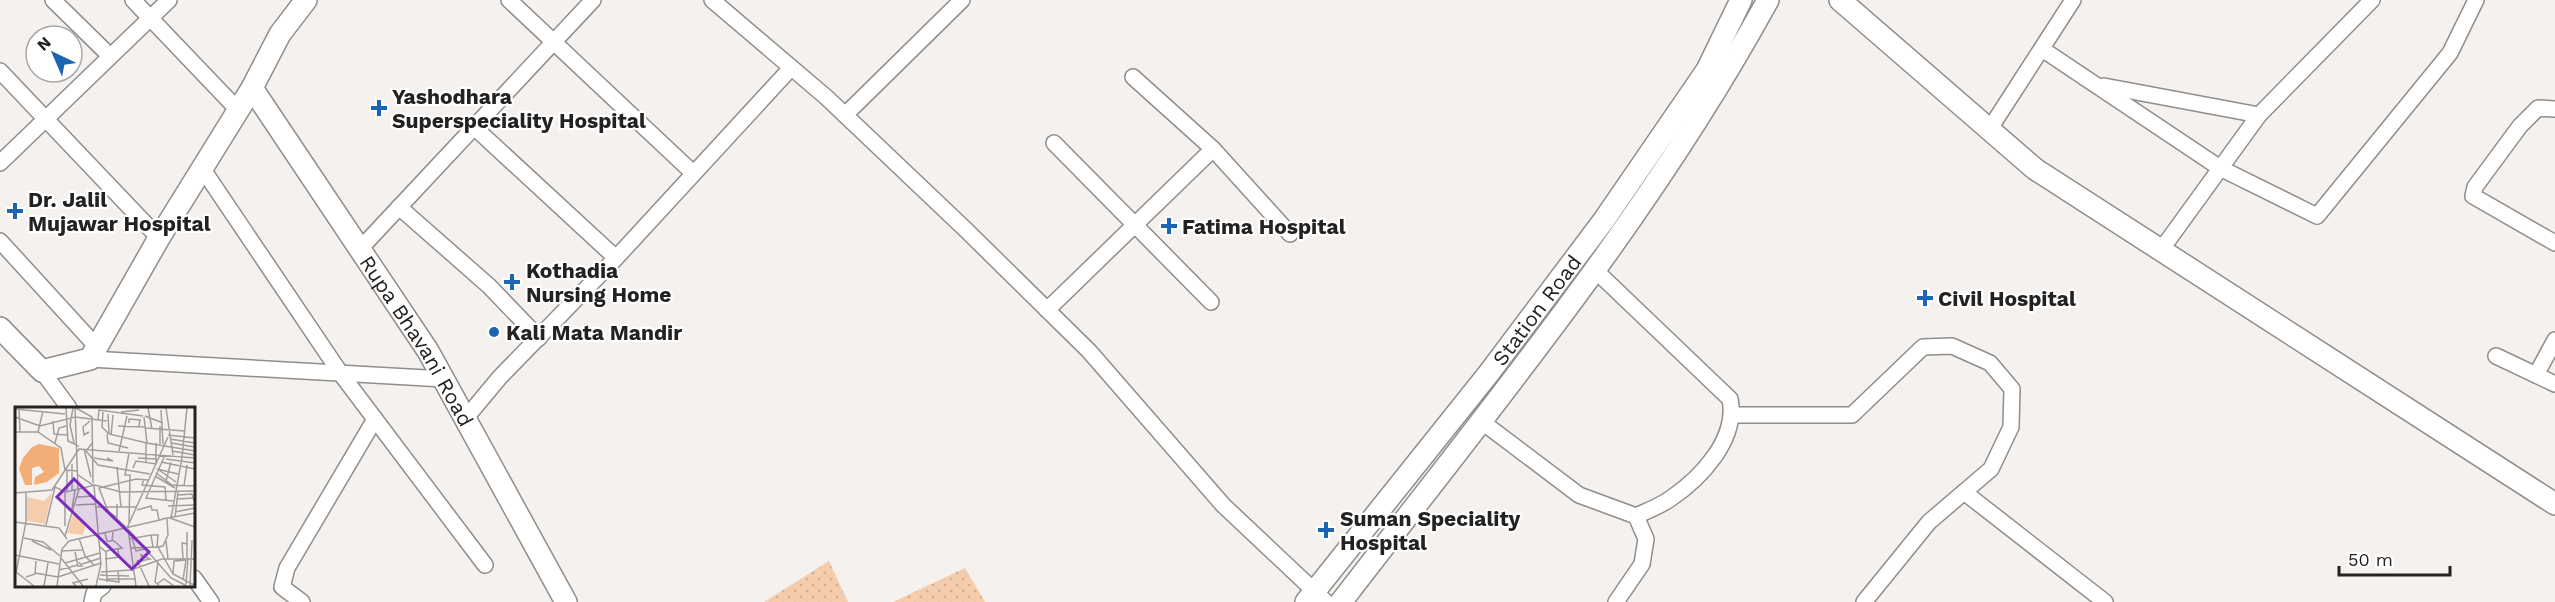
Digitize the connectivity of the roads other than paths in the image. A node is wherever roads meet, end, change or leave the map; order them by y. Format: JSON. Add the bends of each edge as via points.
{"nodes":[{"id":1,"x":53,"y":0,"type":"edge"},
{"id":2,"x":133,"y":0,"type":"edge"},
{"id":3,"x":169,"y":0,"type":"edge"},
{"id":4,"x":306,"y":0,"type":"edge"},
{"id":5,"x":509,"y":0,"type":"edge"},
{"id":6,"x":594,"y":0,"type":"edge"},
{"id":7,"x":712,"y":0,"type":"edge"},
{"id":8,"x":962,"y":0,"type":"edge"},
{"id":9,"x":1741,"y":0,"type":"edge"},
{"id":10,"x":1768,"y":0,"type":"edge"},
{"id":11,"x":1840,"y":0,"type":"edge"},
{"id":12,"x":2073,"y":0,"type":"edge"},
{"id":13,"x":2372,"y":0,"type":"edge"},
{"id":14,"x":2476,"y":0,"type":"edge"},
{"id":15,"x":150,"y":17,"type":"junction"},
{"id":16,"x":554,"y":42,"type":"junction"},
{"id":17,"x":2042,"y":49,"type":"junction"},
{"id":18,"x":110,"y":56,"type":"junction"},
{"id":19,"x":791,"y":68,"type":"junction"},
{"id":20,"x":0,"y":71,"type":"edge"},
{"id":21,"x":1133,"y":77,"type":"dead end"},
{"id":22,"x":2098,"y":85,"type":"junction"},
{"id":23,"x":252,"y":88,"type":"junction"},
{"id":24,"x":2555,"y":109,"type":"edge"},
{"id":25,"x":238,"y":110,"type":"junction"},
{"id":26,"x":845,"y":115,"type":"junction"},
{"id":27,"x":2259,"y":115,"type":"junction"},
{"id":28,"x":45,"y":120,"type":"junction"},
{"id":29,"x":474,"y":127,"type":"junction"},
{"id":30,"x":1989,"y":130,"type":"junction"},
{"id":31,"x":1054,"y":143,"type":"dead end"},
{"id":32,"x":1213,"y":149,"type":"junction"},
{"id":33,"x":0,"y":164,"type":"edge"},
{"id":34,"x":202,"y":168,"type":"junction"},
{"id":35,"x":2220,"y":168,"type":"junction"},
{"id":36,"x":693,"y":173,"type":"junction"},
{"id":37,"x":399,"y":207,"type":"junction"},
{"id":38,"x":1135,"y":225,"type":"junction"},
{"id":39,"x":1290,"y":234,"type":"dead end"},
{"id":40,"x":159,"y":238,"type":"junction"},
{"id":41,"x":0,"y":241,"type":"edge"},
{"id":42,"x":2555,"y":243,"type":"edge"},
{"id":43,"x":360,"y":249,"type":"junction"},
{"id":44,"x":2161,"y":250,"type":"junction"},
{"id":45,"x":616,"y":258,"type":"junction"},
{"id":46,"x":1595,"y":270,"type":"junction"},
{"id":47,"x":1211,"y":303,"type":"dead end"},
{"id":48,"x":1047,"y":310,"type":"junction"},
{"id":49,"x":0,"y":328,"type":"edge"},
{"id":50,"x":539,"y":338,"type":"junction"},
{"id":51,"x":2555,"y":340,"type":"edge"},
{"id":52,"x":93,"y":353,"type":"junction"},
{"id":53,"x":2496,"y":356,"type":"dead end"},
{"id":54,"x":42,"y":371,"type":"junction"},
{"id":55,"x":341,"y":374,"type":"junction"},
{"id":56,"x":2536,"y":375,"type":"junction"},
{"id":57,"x":444,"y":379,"type":"junction"},
{"id":58,"x":2555,"y":384,"type":"edge"},
{"id":59,"x":68,"y":407,"type":"edge"},
{"id":60,"x":1733,"y":415,"type":"junction"},
{"id":61,"x":375,"y":419,"type":"junction"},
{"id":62,"x":465,"y":419,"type":"junction"},
{"id":63,"x":1481,"y":421,"type":"junction"},
{"id":64,"x":1964,"y":492,"type":"junction"},
{"id":65,"x":2555,"y":504,"type":"edge"},
{"id":66,"x":1636,"y":516,"type":"junction"},
{"id":67,"x":485,"y":565,"type":"dead end"},
{"id":68,"x":195,"y":579,"type":"edge"},
{"id":69,"x":101,"y":587,"type":"edge"},
{"id":70,"x":1315,"y":598,"type":"edge"},
{"id":71,"x":92,"y":602,"type":"edge"},
{"id":72,"x":211,"y":602,"type":"edge"},
{"id":73,"x":302,"y":602,"type":"edge"},
{"id":74,"x":566,"y":602,"type":"edge"},
{"id":75,"x":1341,"y":602,"type":"edge"},
{"id":76,"x":1616,"y":602,"type":"edge"},
{"id":77,"x":1864,"y":602,"type":"edge"},
{"id":78,"x":2105,"y":602,"type":"edge"}],
"edges":[{"from":1,"to":18,"type":"street"},
{"from":2,"to":15,"type":"street"},
{"from":3,"to":15,"type":"street"},
{"from":4,"to":23,"type":"street","via":[[280,34]]},
{"from":5,"to":16,"type":"street"},
{"from":6,"to":16,"type":"street"},
{"from":7,"to":19,"type":"street"},
{"from":8,"to":26,"type":"street"},
{"from":9,"to":70,"type":"street","name":"Station Road","via":[[1707,69],[1604,220]]},
{"from":10,"to":46,"type":"street","via":[[1729,72]]},
{"from":11,"to":30,"type":"street"},
{"from":12,"to":17,"type":"street"},
{"from":13,"to":27,"type":"street"},
{"from":14,"to":35,"type":"street","via":[[2450,53],[2317,216]]},
{"from":15,"to":18,"type":"street"},
{"from":15,"to":25,"type":"street"},
{"from":16,"to":29,"type":"street"},
{"from":16,"to":36,"type":"street"},
{"from":17,"to":22,"type":"street"},
{"from":17,"to":30,"type":"street"},
{"from":18,"to":28,"type":"street"},
{"from":19,"to":26,"type":"street"},
{"from":19,"to":36,"type":"street"},
{"from":20,"to":28,"type":"street"},
{"from":21,"to":32,"type":"street"},
{"from":22,"to":27,"type":"street"},
{"from":22,"to":35,"type":"street"},
{"from":23,"to":25,"type":"street"},
{"from":23,"to":43,"type":"street","name":"Rupa Bhavani Road"},
{"from":24,"to":42,"type":"street","via":[[2538,108],[2520,126],[2475,187],[2473,196]]},
{"from":25,"to":34,"type":"street"},
{"from":26,"to":48,"type":"street"},
{"from":27,"to":35,"type":"street"},
{"from":28,"to":33,"type":"street"},
{"from":28,"to":40,"type":"street"},
{"from":29,"to":37,"type":"street"},
{"from":29,"to":45,"type":"street"},
{"from":30,"to":44,"type":"street","via":[[2035,169]]},
{"from":31,"to":38,"type":"street"},
{"from":32,"to":38,"type":"street"},
{"from":32,"to":39,"type":"street"},
{"from":34,"to":40,"type":"street"},
{"from":34,"to":55,"type":"street"},
{"from":35,"to":44,"type":"street"},
{"from":36,"to":45,"type":"street"},
{"from":37,"to":43,"type":"street"},
{"from":37,"to":50,"type":"street","via":[[489,286]]},
{"from":38,"to":47,"type":"street"},
{"from":38,"to":48,"type":"street"},
{"from":40,"to":52,"type":"street"},
{"from":41,"to":52,"type":"street"},
{"from":43,"to":57,"type":"street","name":"Rupa Bhavani Road"},
{"from":44,"to":65,"type":"street"},
{"from":45,"to":50,"type":"street"},
{"from":46,"to":60,"type":"street","via":[[1730,399]]},
{"from":46,"to":63,"type":"street"},
{"from":48,"to":70,"type":"street","via":[[1089,351],[1223,505]]},
{"from":49,"to":54,"type":"street"},
{"from":50,"to":62,"type":"street"},
{"from":51,"to":56,"type":"street"},
{"from":52,"to":54,"type":"street"},
{"from":52,"to":55,"type":"street"},
{"from":53,"to":56,"type":"street"},
{"from":54,"to":59,"type":"street"},
{"from":55,"to":57,"type":"street"},
{"from":55,"to":61,"type":"street"},
{"from":56,"to":58,"type":"street"},
{"from":57,"to":62,"type":"street","name":"Rupa Bhavani Road"},
{"from":60,"to":64,"type":"street","via":[[1851,415],[1923,347],[1952,346],[1990,363],[2012,389],[2011,427],[1991,469]]},
{"from":60,"to":66,"type":"street","via":[[1720,449],[1695,479],[1669,501]]},
{"from":61,"to":67,"type":"street"},
{"from":61,"to":73,"type":"street","via":[[287,568],[282,587]]},
{"from":62,"to":74,"type":"street","name":"Rupa Bhavani Road"},
{"from":63,"to":66,"type":"street","via":[[1579,495]]},
{"from":63,"to":75,"type":"street"},
{"from":64,"to":77,"type":"street","via":[[1929,522]]},
{"from":64,"to":78,"type":"street"},
{"from":66,"to":76,"type":"street","via":[[1646,539],[1642,564]]},
{"from":68,"to":72,"type":"street"},
{"from":69,"to":71,"type":"street"}]}
